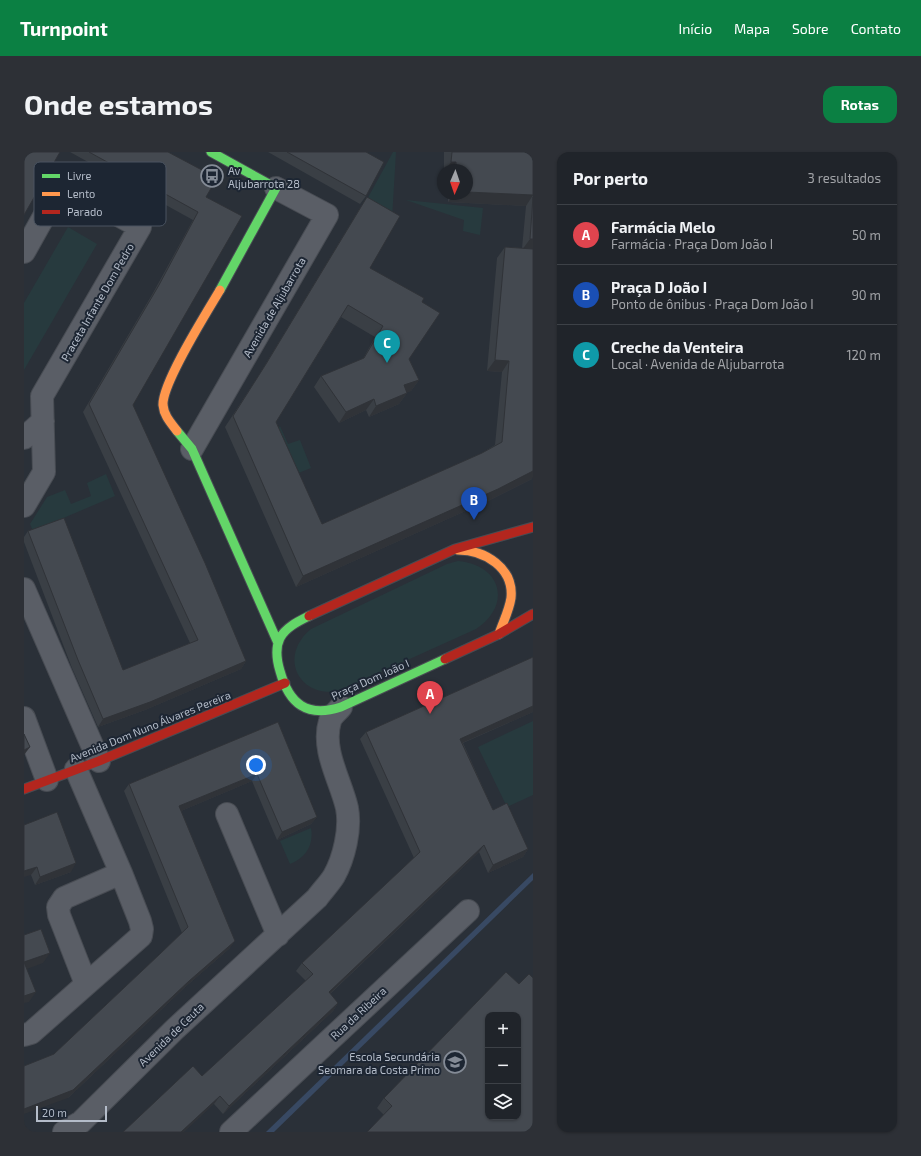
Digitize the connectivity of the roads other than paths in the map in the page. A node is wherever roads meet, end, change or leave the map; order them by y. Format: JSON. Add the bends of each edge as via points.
{"nodes":[{"id":1,"x":211,"y":152,"type":"edge"},
{"id":2,"x":276,"y":188,"type":"junction"},
{"id":3,"x":39,"y":226,"type":"edge"},
{"id":4,"x":138,"y":226,"type":"edge"},
{"id":5,"x":24,"y":252,"type":"edge"},
{"id":6,"x":43,"y":421,"type":"junction"},
{"id":7,"x":24,"y":438,"type":"edge"},
{"id":8,"x":192,"y":449,"type":"junction"},
{"id":9,"x":24,"y":506,"type":"edge"},
{"id":10,"x":533,"y":526,"type":"edge"},
{"id":11,"x":455,"y":549,"type":"junction"},
{"id":12,"x":24,"y":589,"type":"edge"},
{"id":13,"x":533,"y":614,"type":"edge"},
{"id":14,"x":499,"y":634,"type":"junction"},
{"id":15,"x":278,"y":643,"type":"junction"},
{"id":16,"x":285,"y":683,"type":"junction"},
{"id":17,"x":341,"y":707,"type":"junction"},
{"id":18,"x":24,"y":718,"type":"edge"},
{"id":19,"x":99,"y":761,"type":"junction"},
{"id":20,"x":76,"y":769,"type":"junction"},
{"id":21,"x":47,"y":780,"type":"junction"},
{"id":22,"x":24,"y":789,"type":"edge"},
{"id":23,"x":227,"y":814,"type":"dead end"},
{"id":24,"x":121,"y":873,"type":"junction"},
{"id":25,"x":468,"y":911,"type":"dead end"},
{"id":26,"x":278,"y":935,"type":"junction"},
{"id":27,"x":86,"y":984,"type":"junction"},
{"id":28,"x":24,"y":1035,"type":"edge"},
{"id":29,"x":64,"y":1132,"type":"edge"},
{"id":30,"x":231,"y":1132,"type":"edge"}],
"edges":[{"from":1,"to":2,"type":"street","name":"Avenida de Aljubarrota"},
{"from":2,"to":8,"type":"street","via":[[169,381],[163,404],[166,417]]},
{"from":2,"to":8,"type":"street","name":"Avenida de Aljubarrota","via":[[327,215]]},
{"from":3,"to":5,"type":"street","name":"Praceta Infante Dom Pedro"},
{"from":4,"to":6,"type":"street","name":"Praceta Infante Dom Pedro","via":[[140,227],[42,396]]},
{"from":6,"to":7,"type":"street"},
{"from":6,"to":9,"type":"street","name":"Praceta Infante Dom Pedro","via":[[44,472]]},
{"from":8,"to":15,"type":"street"},
{"from":10,"to":11,"type":"street"},
{"from":11,"to":14,"type":"street","via":[[479,552],[499,564],[507,576],[510,590],[509,607]]},
{"from":11,"to":15,"type":"street","via":[[293,624]]},
{"from":12,"to":19,"type":"street"},
{"from":13,"to":14,"type":"street","name":"Praça Dom João I"},
{"from":14,"to":17,"type":"street","name":"Praça Dom João I"},
{"from":15,"to":16,"type":"street","name":"Praça Dom João I","via":[[278,664]]},
{"from":16,"to":17,"type":"street","name":"Praça Dom João I","via":[[297,703],[305,708],[315,712],[326,712]]},
{"from":16,"to":19,"type":"street","name":"Avenida Dom Nuno Álvares Pereira"},
{"from":17,"to":26,"type":"street","name":"Avenida de Ceuta","via":[[330,720],[328,735],[330,755],[347,809],[348,831],[342,854],[334,876],[317,898]]},
{"from":18,"to":21,"type":"street"},
{"from":19,"to":20,"type":"street","name":"Avenida Dom Nuno Álvares Pereira"},
{"from":20,"to":21,"type":"street","name":"Avenida Dom Nuno Álvares Pereira"},
{"from":20,"to":24,"type":"street"},
{"from":21,"to":22,"type":"street","name":"Avenida Dom Nuno Álvares Pereira"},
{"from":23,"to":26,"type":"street"},
{"from":24,"to":27,"type":"street","via":[[140,922],[141,936]]},
{"from":24,"to":27,"type":"street","via":[[64,898],[58,907],[59,916]]},
{"from":25,"to":30,"type":"street","name":"Rua da Ribeira"},
{"from":26,"to":29,"type":"street","name":"Avenida de Ceuta","via":[[174,1030],[81,1122]]},
{"from":27,"to":28,"type":"street","via":[[31,1033]]}]}
